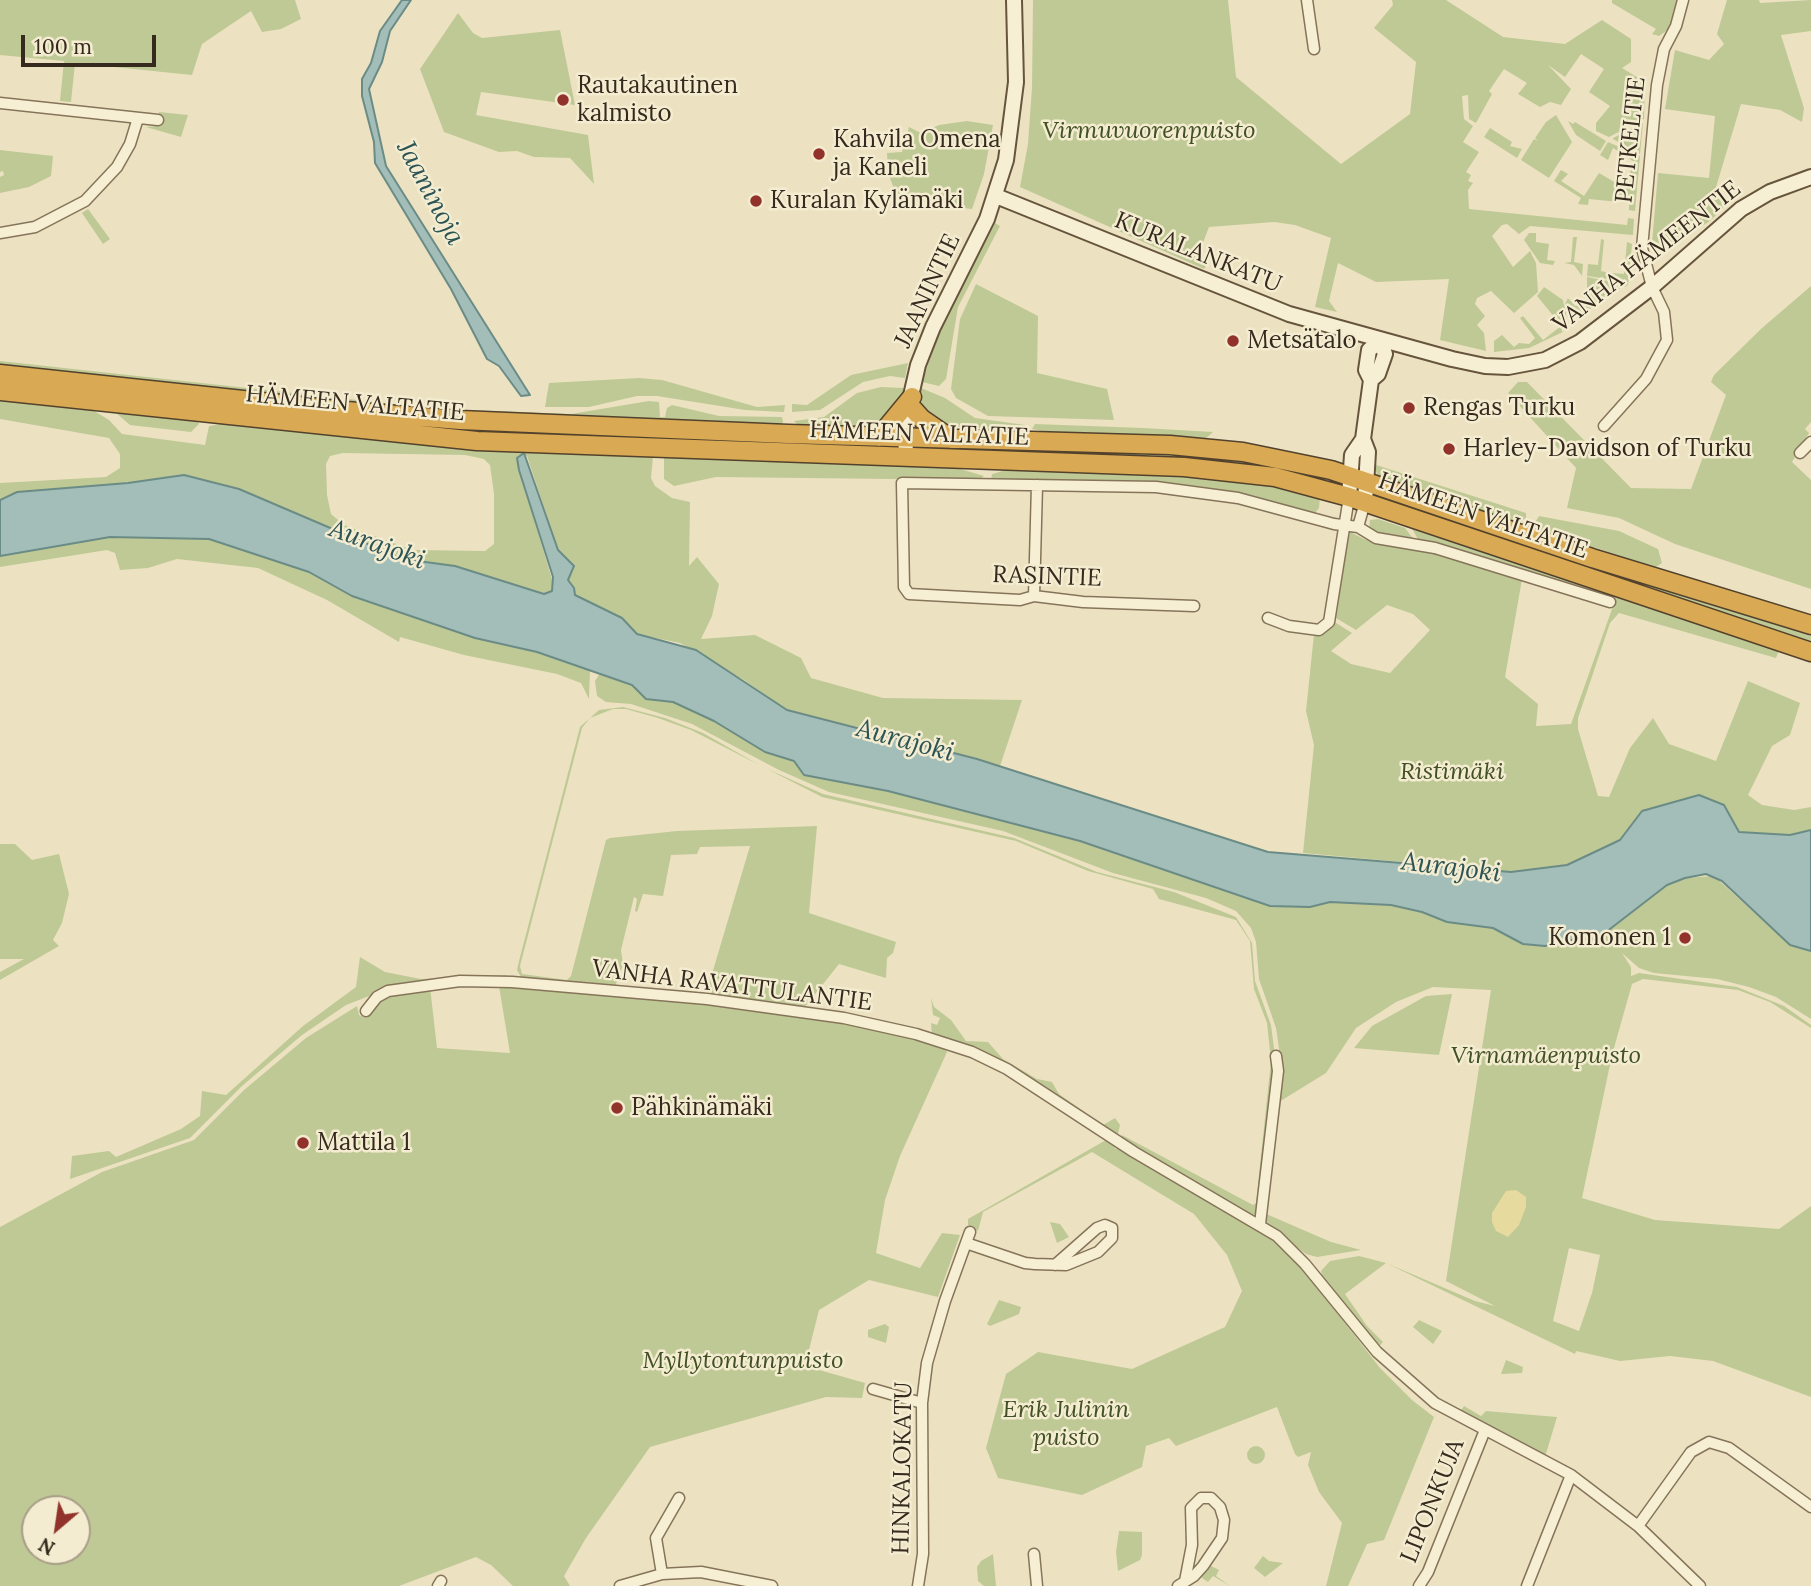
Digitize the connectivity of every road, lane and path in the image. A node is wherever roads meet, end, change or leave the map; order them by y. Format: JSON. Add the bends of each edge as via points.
{"nodes":[{"id":1,"x":1013,"y":0,"type":"edge"},
{"id":2,"x":1307,"y":0,"type":"edge"},
{"id":3,"x":1683,"y":0,"type":"edge"},
{"id":4,"x":1314,"y":49,"type":"dead end"},
{"id":5,"x":0,"y":103,"type":"edge"},
{"id":6,"x":138,"y":118,"type":"junction"},
{"id":7,"x":158,"y":120,"type":"dead end"},
{"id":8,"x":1811,"y":177,"type":"edge"},
{"id":9,"x":996,"y":196,"type":"junction"},
{"id":10,"x":0,"y":233,"type":"edge"},
{"id":11,"x":1652,"y":288,"type":"junction"},
{"id":12,"x":1384,"y":342,"type":"junction"},
{"id":13,"x":0,"y":373,"type":"edge"},
{"id":14,"x":0,"y":391,"type":"edge"},
{"id":15,"x":913,"y":403,"type":"junction"},
{"id":16,"x":1604,"y":426,"type":"dead end"},
{"id":17,"x":879,"y":437,"type":"junction"},
{"id":18,"x":908,"y":438,"type":"junction"},
{"id":19,"x":951,"y":439,"type":"junction"},
{"id":20,"x":1811,"y":442,"type":"edge"},
{"id":21,"x":1800,"y":453,"type":"dead end"},
{"id":22,"x":906,"y":458,"type":"junction"},
{"id":23,"x":1358,"y":478,"type":"junction"},
{"id":24,"x":1037,"y":485,"type":"junction"},
{"id":25,"x":1357,"y":500,"type":"junction"},
{"id":26,"x":1343,"y":527,"type":"junction"},
{"id":27,"x":1358,"y":527,"type":"junction"},
{"id":28,"x":1034,"y":596,"type":"junction"},
{"id":29,"x":1610,"y":602,"type":"dead end"},
{"id":30,"x":1194,"y":606,"type":"dead end"},
{"id":31,"x":1268,"y":618,"type":"dead end"},
{"id":32,"x":1811,"y":625,"type":"edge"},
{"id":33,"x":1811,"y":652,"type":"edge"},
{"id":34,"x":366,"y":1011,"type":"dead end"},
{"id":35,"x":1276,"y":1056,"type":"dead end"},
{"id":36,"x":1260,"y":1224,"type":"junction"},
{"id":37,"x":970,"y":1232,"type":"dead end"},
{"id":38,"x":966,"y":1242,"type":"junction"},
{"id":39,"x":1055,"y":1265,"type":"junction"},
{"id":40,"x":873,"y":1389,"type":"dead end"},
{"id":41,"x":922,"y":1403,"type":"junction"},
{"id":42,"x":1485,"y":1430,"type":"junction"},
{"id":43,"x":1571,"y":1475,"type":"junction"},
{"id":44,"x":679,"y":1498,"type":"dead end"},
{"id":45,"x":1811,"y":1507,"type":"edge"},
{"id":46,"x":1637,"y":1527,"type":"junction"},
{"id":47,"x":1034,"y":1554,"type":"dead end"},
{"id":48,"x":662,"y":1574,"type":"junction"},
{"id":49,"x":1182,"y":1583,"type":"edge"},
{"id":50,"x":620,"y":1586,"type":"edge"},
{"id":51,"x":772,"y":1586,"type":"edge"},
{"id":52,"x":918,"y":1586,"type":"edge"},
{"id":53,"x":1037,"y":1586,"type":"edge"},
{"id":54,"x":1419,"y":1586,"type":"edge"},
{"id":55,"x":1527,"y":1586,"type":"edge"},
{"id":56,"x":1700,"y":1586,"type":"edge"}],
"edges":[{"from":1,"to":9,"type":"street","name":"JAANINTIE","via":[[1016,82],[1010,141]]},
{"from":2,"to":4,"type":"street"},
{"from":3,"to":11,"type":"street","name":"PETKELTIE","via":[[1664,49],[1657,85],[1642,248]]},
{"from":5,"to":6,"type":"street"},
{"from":6,"to":7,"type":"street"},
{"from":6,"to":10,"type":"street","via":[[124,156],[85,201],[48,222]]},
{"from":8,"to":11,"type":"street","name":"VANHA HÄMEENTIE","via":[[1741,209]]},
{"from":9,"to":12,"type":"street","name":"KURALANKATU","via":[[1289,314]]},
{"from":9,"to":15,"type":"street","name":"JAANINTIE","via":[[918,365]]},
{"from":11,"to":12,"type":"street","name":"VANHA HÄMEENTIE","via":[[1580,341],[1554,357],[1532,363],[1485,366]]},
{"from":11,"to":16,"type":"street","name":"PETKELTIE","via":[[1664,312],[1667,341],[1646,379]]},
{"from":12,"to":23,"type":"street","via":[[1385,354],[1371,380],[1363,439],[1352,455]]},
{"from":13,"to":17,"type":"highway","name":"HÄMEEN VALTATIE","via":[[448,419]]},
{"from":14,"to":22,"type":"highway","name":"HÄMEEN VALTATIE","via":[[477,441]]},
{"from":15,"to":17,"type":"highway"},
{"from":15,"to":18,"type":"street","name":"JAANINTIE"},
{"from":15,"to":19,"type":"highway","via":[[922,419]]},
{"from":17,"to":18,"type":"highway","name":"HÄMEEN VALTATIE"},
{"from":18,"to":19,"type":"highway","name":"HÄMEEN VALTATIE"},
{"from":18,"to":22,"type":"street","name":"JAANINTIE"},
{"from":19,"to":23,"type":"highway","name":"HÄMEEN VALTATIE","via":[[1226,450]]},
{"from":20,"to":21,"type":"street"},
{"from":22,"to":25,"type":"highway","name":"HÄMEEN VALTATIE","via":[[1184,467],[1275,477]]},
{"from":23,"to":25,"type":"street"},
{"from":23,"to":32,"type":"highway","name":"HÄMEEN VALTATIE","via":[[1592,558]]},
{"from":24,"to":26,"type":"street","via":[[1179,489],[1269,504]]},
{"from":24,"to":28,"type":"street"},
{"from":24,"to":28,"type":"street","name":"RASINTIE","via":[[902,482],[905,592],[1020,600]]},
{"from":25,"to":26,"type":"street"},
{"from":25,"to":27,"type":"street"},
{"from":25,"to":33,"type":"highway","name":"HÄMEEN VALTATIE"},
{"from":26,"to":27,"type":"street"},
{"from":26,"to":31,"type":"street","via":[[1326,626],[1319,630],[1297,627]]},
{"from":27,"to":29,"type":"street","via":[[1376,538],[1436,548]]},
{"from":28,"to":30,"type":"street","name":"RASINTIE"},
{"from":34,"to":36,"type":"street","name":"VANHA RAVATTULANTIE","via":[[388,992],[460,981],[512,982],[706,999],[894,1028],[990,1060]]},
{"from":35,"to":36,"type":"street"},
{"from":36,"to":42,"type":"street","name":"VANHA RAVATTULANTIE","via":[[1305,1264],[1395,1369],[1440,1406]]},
{"from":37,"to":38,"type":"street","name":"HINKALOKATU"},
{"from":38,"to":39,"type":"street","via":[[1024,1263]]},
{"from":38,"to":41,"type":"street","name":"HINKALOKATU","via":[[933,1339]]},
{"from":39,"to":39,"type":"street","via":[[1072,1265],[1093,1256],[1108,1243],[1112,1228],[1105,1224],[1097,1228]]},
{"from":40,"to":41,"type":"street"},
{"from":41,"to":52,"type":"street","name":"HINKALOKATU","via":[[924,1513]]},
{"from":42,"to":43,"type":"street","name":"VANHA RAVATTULANTIE"},
{"from":42,"to":54,"type":"street","name":"LIPONKUJA"},
{"from":43,"to":46,"type":"street","name":"VANHA RAVATTULANTIE"},
{"from":43,"to":55,"type":"street"},
{"from":44,"to":48,"type":"street","via":[[656,1538]]},
{"from":45,"to":46,"type":"street","via":[[1729,1448],[1709,1442],[1691,1451]]},
{"from":46,"to":56,"type":"street","name":"VANHA RAVATTULANTIE"},
{"from":47,"to":53,"type":"street"},
{"from":48,"to":50,"type":"street"},
{"from":48,"to":51,"type":"street","via":[[701,1572]]},
{"from":49,"to":49,"type":"street","via":[[1192,1545],[1191,1508],[1200,1498],[1211,1498],[1224,1520],[1222,1538],[1210,1559]]}]}
